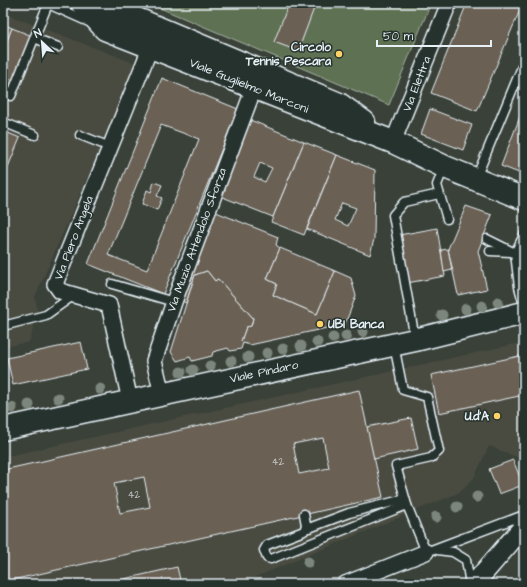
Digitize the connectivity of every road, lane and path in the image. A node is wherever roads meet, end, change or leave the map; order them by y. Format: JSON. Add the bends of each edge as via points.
{"nodes":[{"id":1,"x":47,"y":3,"type":"edge"},
{"id":2,"x":82,"y":3,"type":"edge"},
{"id":3,"x":99,"y":3,"type":"edge"},
{"id":4,"x":449,"y":3,"type":"edge"},
{"id":5,"x":105,"y":29,"type":"junction"},
{"id":6,"x":34,"y":38,"type":"junction"},
{"id":7,"x":151,"y":46,"type":"junction"},
{"id":8,"x":58,"y":47,"type":"dead end"},
{"id":9,"x":524,"y":62,"type":"edge"},
{"id":10,"x":254,"y":88,"type":"junction"},
{"id":11,"x":3,"y":93,"type":"edge"},
{"id":12,"x":3,"y":122,"type":"edge"},
{"id":13,"x":35,"y":135,"type":"dead end"},
{"id":14,"x":80,"y":135,"type":"dead end"},
{"id":15,"x":393,"y":142,"type":"junction"},
{"id":16,"x":110,"y":147,"type":"junction"},
{"id":17,"x":445,"y":167,"type":"junction"},
{"id":18,"x":475,"y":179,"type":"junction"},
{"id":19,"x":440,"y":194,"type":"junction"},
{"id":20,"x":524,"y":199,"type":"edge"},
{"id":21,"x":447,"y":219,"type":"dead end"},
{"id":22,"x":524,"y":235,"type":"edge"},
{"id":23,"x":487,"y":239,"type":"dead end"},
{"id":24,"x":490,"y":251,"type":"dead end"},
{"id":25,"x":515,"y":253,"type":"junction"},
{"id":26,"x":112,"y":284,"type":"dead end"},
{"id":27,"x":74,"y":295,"type":"junction"},
{"id":28,"x":174,"y":302,"type":"junction"},
{"id":29,"x":524,"y":306,"type":"edge"},
{"id":30,"x":524,"y":313,"type":"edge"},
{"id":31,"x":3,"y":326,"type":"edge"},
{"id":32,"x":404,"y":343,"type":"junction"},
{"id":33,"x":162,"y":394,"type":"junction"},
{"id":34,"x":130,"y":401,"type":"junction"},
{"id":35,"x":3,"y":429,"type":"edge"},
{"id":36,"x":406,"y":502,"type":"junction"},
{"id":37,"x":304,"y":514,"type":"dead end"},
{"id":38,"x":524,"y":515,"type":"edge"},
{"id":39,"x":306,"y":525,"type":"junction"},
{"id":40,"x":524,"y":526,"type":"edge"},
{"id":41,"x":524,"y":543,"type":"edge"},
{"id":42,"x":426,"y":552,"type":"junction"},
{"id":43,"x":491,"y":564,"type":"junction"},
{"id":44,"x":346,"y":584,"type":"edge"},
{"id":45,"x":470,"y":584,"type":"edge"},
{"id":46,"x":474,"y":584,"type":"edge"}],
"edges":[{"from":1,"to":5,"type":"lane","name":"Viale Guglielmo Marconi"},
{"from":1,"to":6,"type":"lane"},
{"from":2,"to":5,"type":"main road","name":"Viale Guglielmo Marconi"},
{"from":3,"to":15,"type":"main road","name":"Viale Guglielmo Marconi","via":[[339,104]]},
{"from":4,"to":15,"type":"street","name":"Via Elettra"},
{"from":5,"to":7,"type":"main road","name":"Viale Guglielmo Marconi"},
{"from":6,"to":8,"type":"lane"},
{"from":6,"to":11,"type":"lane","via":[[11,96]]},
{"from":7,"to":10,"type":"main road","name":"Viale Guglielmo Marconi"},
{"from":7,"to":16,"type":"street","name":"Via Piero Angela"},
{"from":9,"to":18,"type":"lane"},
{"from":10,"to":15,"type":"main road","name":"Viale Guglielmo Marconi"},
{"from":10,"to":28,"type":"street","name":"Via Muzio Attendolo Sforza"},
{"from":12,"to":13,"type":"lane"},
{"from":14,"to":16,"type":"lane"},
{"from":15,"to":17,"type":"main road","name":"Viale Guglielmo Marconi"},
{"from":16,"to":27,"type":"street","name":"Via Piero Angela","via":[[55,284],[60,291]]},
{"from":17,"to":18,"type":"main road","name":"Viale Guglielmo Marconi"},
{"from":17,"to":19,"type":"lane","via":[[437,186]]},
{"from":18,"to":20,"type":"main road","name":"Viale Guglielmo Marconi"},
{"from":19,"to":21,"type":"lane"},
{"from":19,"to":32,"type":"lane","via":[[404,202],[393,215]]},
{"from":22,"to":25,"type":"lane"},
{"from":23,"to":25,"type":"lane"},
{"from":24,"to":25,"type":"lane"},
{"from":25,"to":29,"type":"lane"},
{"from":26,"to":28,"type":"lane"},
{"from":27,"to":31,"type":"lane","via":[[46,315]]},
{"from":27,"to":34,"type":"street","name":"Via Piero Angela","via":[[109,305]]},
{"from":28,"to":33,"type":"street","name":"Via Muzio Attendolo Sforza","via":[[154,361]]},
{"from":30,"to":32,"type":"main road","name":"Viale Pindaro"},
{"from":32,"to":33,"type":"main road","name":"Viale Pindaro"},
{"from":32,"to":36,"type":"lane","via":[[403,390],[427,397],[439,451],[430,458],[396,466]]},
{"from":33,"to":34,"type":"main road","name":"Viale Pindaro"},
{"from":34,"to":35,"type":"main road","name":"Viale Pindaro"},
{"from":36,"to":39,"type":"lane","via":[[349,513],[309,528]]},
{"from":36,"to":39,"type":"lane","via":[[271,559],[267,558],[264,550],[267,545],[304,530]]},
{"from":36,"to":42,"type":"lane"},
{"from":37,"to":39,"type":"lane"},
{"from":38,"to":42,"type":"lane"},
{"from":40,"to":43,"type":"street"},
{"from":41,"to":43,"type":"street"},
{"from":42,"to":44,"type":"street"},
{"from":42,"to":45,"type":"lane","via":[[440,550],[462,556],[468,565]]},
{"from":43,"to":46,"type":"street"}]}
